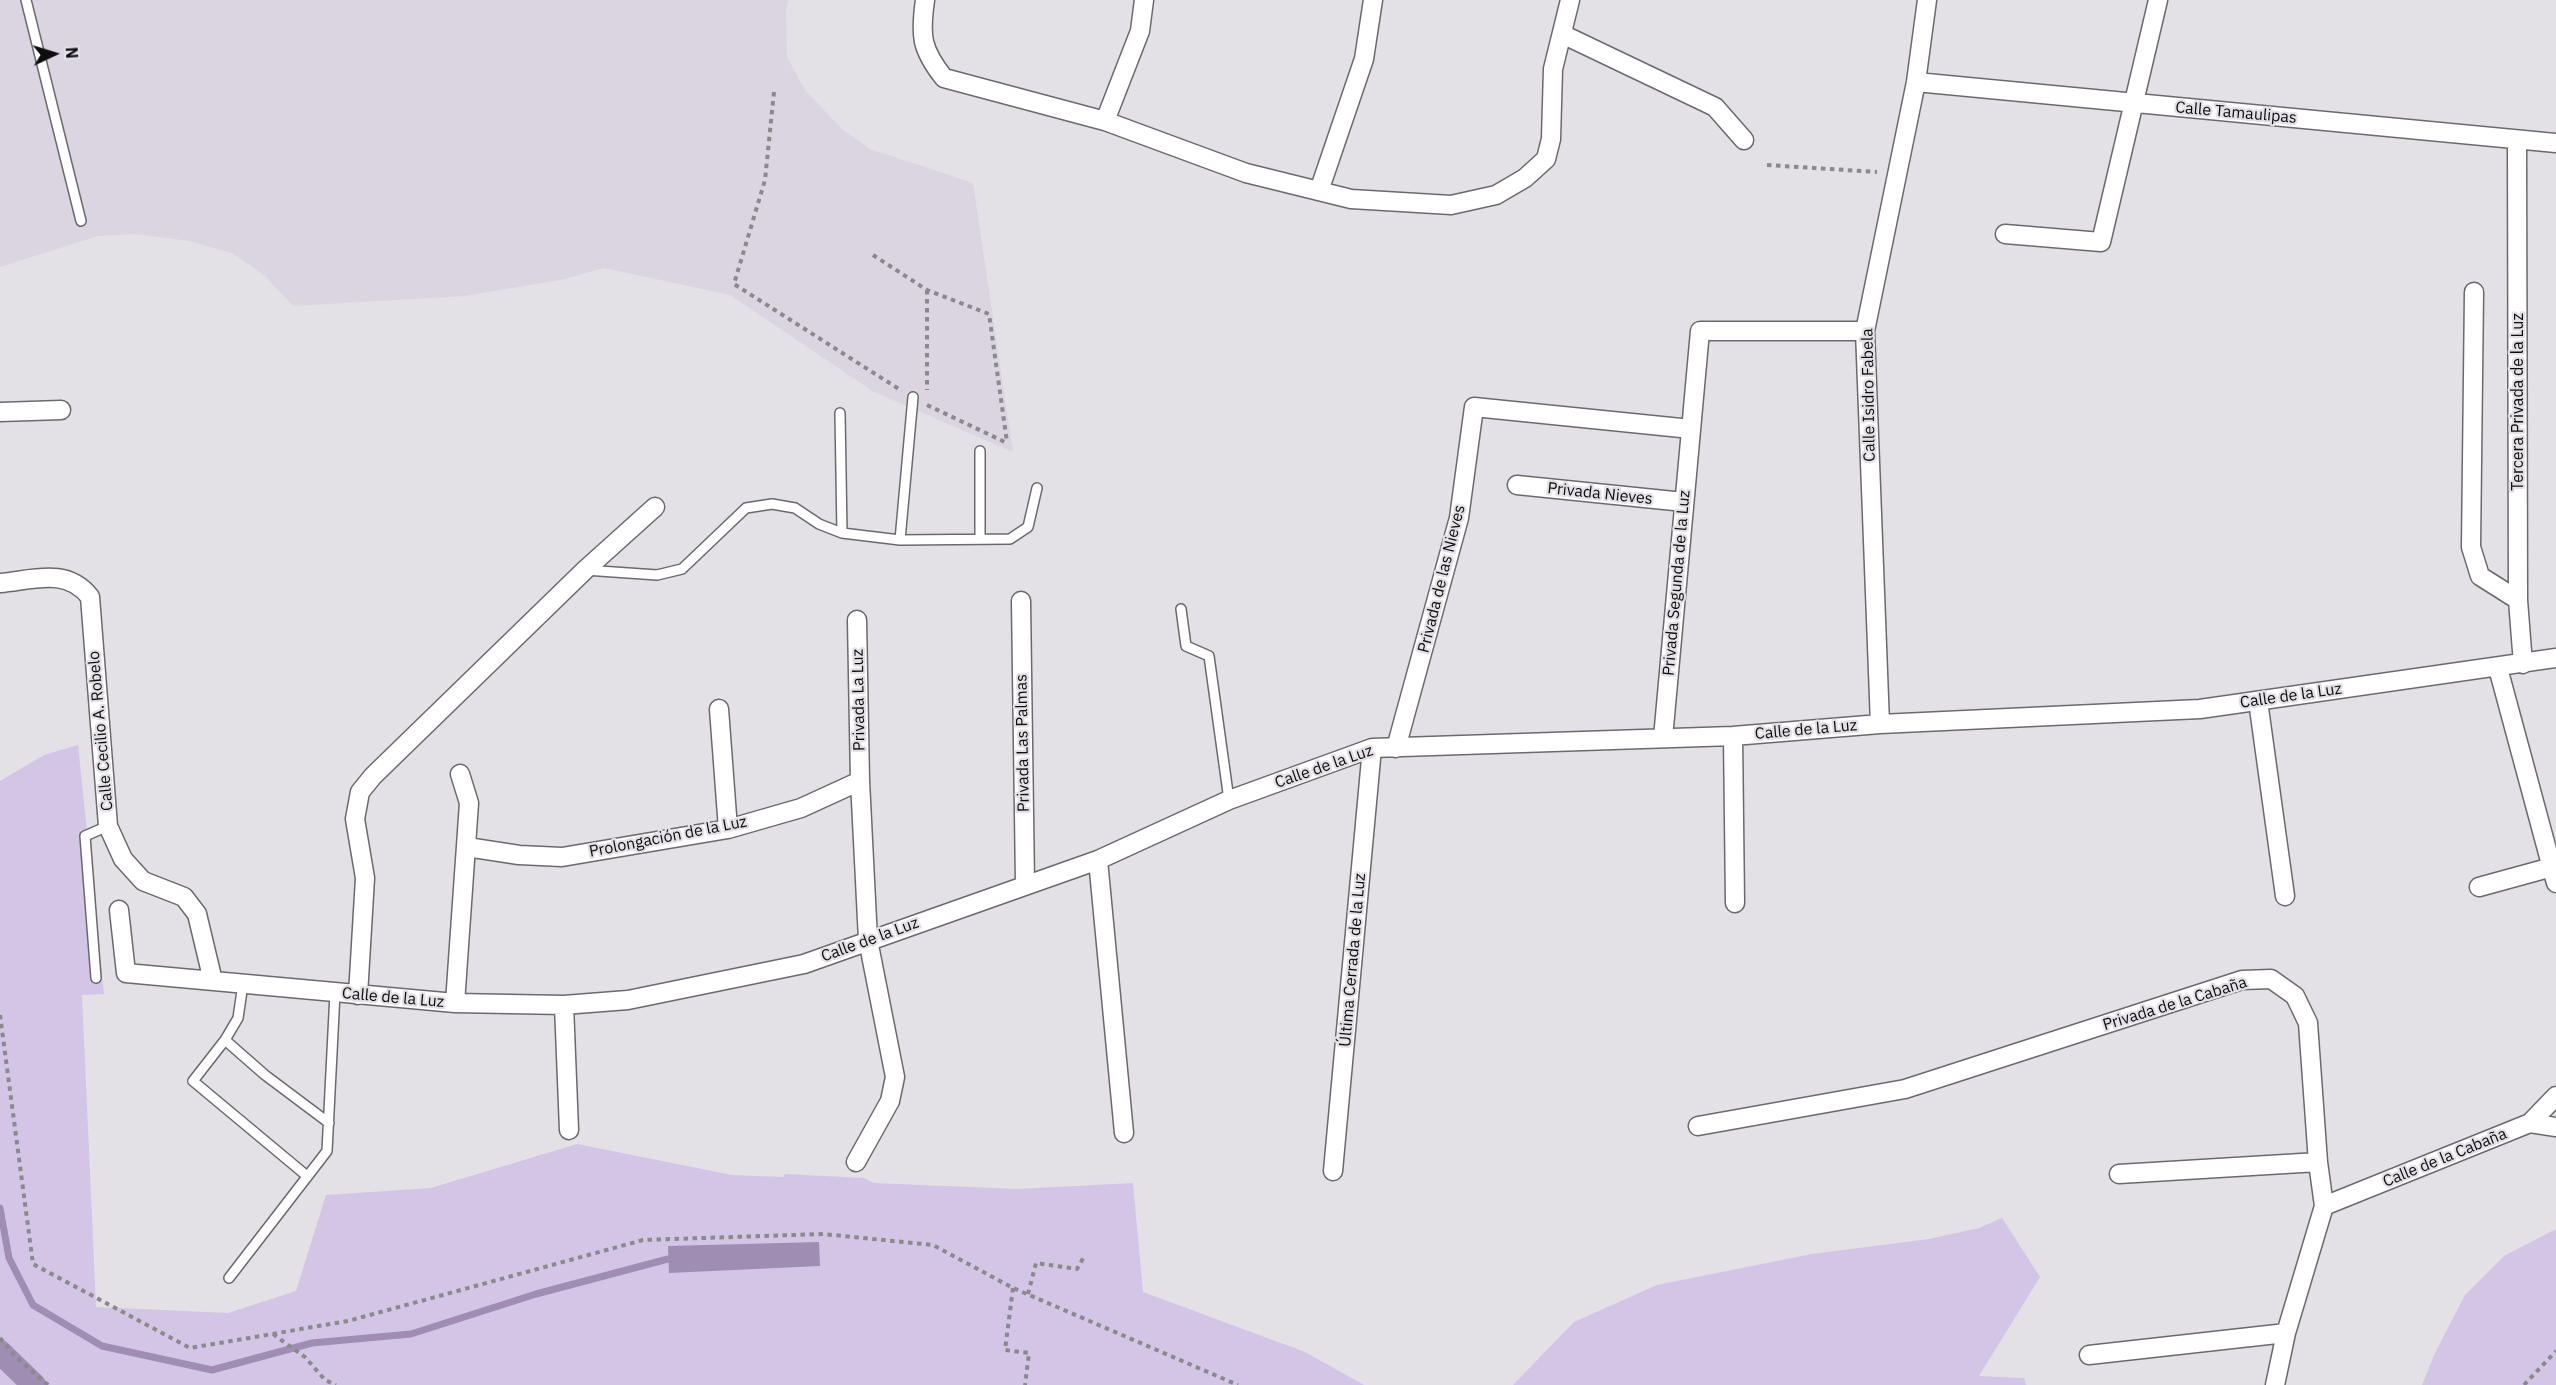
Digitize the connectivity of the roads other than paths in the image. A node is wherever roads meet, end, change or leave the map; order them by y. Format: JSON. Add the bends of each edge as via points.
{"nodes":[{"id":1,"x":26,"y":0,"type":"edge"},
{"id":2,"x":925,"y":0,"type":"edge"},
{"id":3,"x":1144,"y":0,"type":"edge"},
{"id":4,"x":1373,"y":0,"type":"edge"},
{"id":5,"x":1570,"y":0,"type":"edge"},
{"id":6,"x":1927,"y":0,"type":"edge"},
{"id":7,"x":2158,"y":0,"type":"edge"},
{"id":8,"x":1562,"y":34,"type":"junction"},
{"id":9,"x":1916,"y":82,"type":"junction"},
{"id":10,"x":2133,"y":104,"type":"junction"},
{"id":11,"x":1105,"y":121,"type":"junction"},
{"id":12,"x":1744,"y":140,"type":"dead end"},
{"id":13,"x":2517,"y":140,"type":"junction"},
{"id":14,"x":2556,"y":143,"type":"edge"},
{"id":15,"x":1319,"y":191,"type":"junction"},
{"id":16,"x":81,"y":221,"type":"dead end"},
{"id":17,"x":2005,"y":234,"type":"dead end"},
{"id":18,"x":2474,"y":292,"type":"dead end"},
{"id":19,"x":1865,"y":331,"type":"junction"},
{"id":20,"x":913,"y":397,"type":"road end"},
{"id":21,"x":60,"y":410,"type":"dead end"},
{"id":22,"x":0,"y":412,"type":"edge"},
{"id":23,"x":840,"y":413,"type":"dead end"},
{"id":24,"x":1690,"y":429,"type":"junction"},
{"id":25,"x":980,"y":451,"type":"dead end"},
{"id":26,"x":1517,"y":485,"type":"dead end"},
{"id":27,"x":1037,"y":488,"type":"dead end"},
{"id":28,"x":1684,"y":502,"type":"junction"},
{"id":29,"x":655,"y":507,"type":"dead end"},
{"id":30,"x":842,"y":533,"type":"junction"},
{"id":31,"x":900,"y":540,"type":"junction"},
{"id":32,"x":980,"y":540,"type":"junction"},
{"id":33,"x":585,"y":570,"type":"junction"},
{"id":34,"x":0,"y":583,"type":"edge"},
{"id":35,"x":2518,"y":600,"type":"junction"},
{"id":36,"x":1021,"y":601,"type":"dead end"},
{"id":37,"x":1181,"y":609,"type":"dead end"},
{"id":38,"x":857,"y":620,"type":"dead end"},
{"id":39,"x":2556,"y":658,"type":"edge"},
{"id":40,"x":2523,"y":664,"type":"junction"},
{"id":41,"x":2498,"y":668,"type":"junction"},
{"id":42,"x":2258,"y":701,"type":"junction"},
{"id":43,"x":719,"y":709,"type":"dead end"},
{"id":44,"x":1880,"y":724,"type":"junction"},
{"id":45,"x":1733,"y":736,"type":"junction"},
{"id":46,"x":1663,"y":738,"type":"junction"},
{"id":47,"x":1372,"y":748,"type":"junction"},
{"id":48,"x":1396,"y":748,"type":"junction"},
{"id":49,"x":460,"y":774,"type":"dead end"},
{"id":50,"x":860,"y":781,"type":"junction"},
{"id":51,"x":1229,"y":800,"type":"junction"},
{"id":52,"x":108,"y":826,"type":"junction"},
{"id":53,"x":728,"y":829,"type":"junction"},
{"id":54,"x":467,"y":847,"type":"junction"},
{"id":55,"x":1098,"y":860,"type":"junction"},
{"id":56,"x":2554,"y":875,"type":"edge"},
{"id":57,"x":1026,"y":884,"type":"junction"},
{"id":58,"x":2479,"y":887,"type":"dead end"},
{"id":59,"x":2285,"y":896,"type":"dead end"},
{"id":60,"x":1735,"y":903,"type":"dead end"},
{"id":61,"x":119,"y":910,"type":"dead end"},
{"id":62,"x":868,"y":940,"type":"junction"},
{"id":63,"x":96,"y":978,"type":"dead end"},
{"id":64,"x":213,"y":981,"type":"junction"},
{"id":65,"x":243,"y":984,"type":"junction"},
{"id":66,"x":336,"y":993,"type":"junction"},
{"id":67,"x":358,"y":995,"type":"junction"},
{"id":68,"x":455,"y":1003,"type":"junction"},
{"id":69,"x":564,"y":1005,"type":"junction"},
{"id":70,"x":225,"y":1040,"type":"junction"},
{"id":71,"x":2556,"y":1096,"type":"edge"},
{"id":72,"x":329,"y":1123,"type":"junction"},
{"id":73,"x":2530,"y":1124,"type":"junction"},
{"id":74,"x":1698,"y":1126,"type":"dead end"},
{"id":75,"x":2556,"y":1127,"type":"edge"},
{"id":76,"x":569,"y":1130,"type":"dead end"},
{"id":77,"x":1124,"y":1133,"type":"dead end"},
{"id":78,"x":856,"y":1162,"type":"dead end"},
{"id":79,"x":2318,"y":1162,"type":"junction"},
{"id":80,"x":1334,"y":1171,"type":"dead end"},
{"id":81,"x":2119,"y":1174,"type":"dead end"},
{"id":82,"x":307,"y":1176,"type":"junction"},
{"id":83,"x":2324,"y":1206,"type":"junction"},
{"id":84,"x":229,"y":1278,"type":"dead end"},
{"id":85,"x":2286,"y":1333,"type":"junction"},
{"id":86,"x":2089,"y":1355,"type":"dead end"},
{"id":87,"x":2275,"y":1385,"type":"edge"}],
"edges":[{"from":1,"to":16,"type":"lane"},
{"from":2,"to":11,"type":"street","via":[[921,31],[927,56],[944,78]]},
{"from":3,"to":11,"type":"street","via":[[1140,31]]},
{"from":4,"to":15,"type":"street","via":[[1364,59]]},
{"from":5,"to":8,"type":"street"},
{"from":6,"to":9,"type":"street","name":"Calle Isidro Fabela"},
{"from":7,"to":10,"type":"street"},
{"from":8,"to":12,"type":"street","via":[[1715,107]]},
{"from":8,"to":15,"type":"street","via":[[1553,69],[1551,140],[1546,159],[1525,178],[1496,195],[1450,205],[1351,199]]},
{"from":9,"to":10,"type":"street","name":"Calle Tamaulipas"},
{"from":9,"to":19,"type":"street","name":"Calle Isidro Fabela"},
{"from":10,"to":13,"type":"street","name":"Calle Tamaulipas"},
{"from":10,"to":17,"type":"street","via":[[2101,242]]},
{"from":11,"to":15,"type":"street","via":[[1246,173]]},
{"from":13,"to":14,"type":"street","name":"Calle Tamaulipas"},
{"from":13,"to":35,"type":"street","name":"Tercera Privada de la Luz"},
{"from":18,"to":35,"type":"street","via":[[2471,547],[2480,576]]},
{"from":19,"to":24,"type":"street","name":"Privada Segunda de la Luz","via":[[1700,331]]},
{"from":19,"to":44,"type":"street","name":"Calle Isidro Fabela"},
{"from":20,"to":31,"type":"lane"},
{"from":21,"to":22,"type":"street"},
{"from":23,"to":30,"type":"lane"},
{"from":24,"to":28,"type":"street","name":"Privada Segunda de la Luz"},
{"from":24,"to":48,"type":"street","name":"Privada de las Nieves","via":[[1474,407],[1459,518]]},
{"from":25,"to":32,"type":"lane"},
{"from":26,"to":28,"type":"street","name":"Privada Nieves"},
{"from":27,"to":32,"type":"lane","via":[[1028,527],[1020,535],[1010,540]]},
{"from":28,"to":46,"type":"street","name":"Privada Segunda de la Luz"},
{"from":29,"to":33,"type":"street"},
{"from":30,"to":31,"type":"lane"},
{"from":30,"to":33,"type":"lane","via":[[795,508],[772,504],[746,508],[682,568],[657,575]]},
{"from":31,"to":32,"type":"lane"},
{"from":33,"to":67,"type":"street","via":[[360,792],[355,819],[364,878]]},
{"from":34,"to":52,"type":"street","name":"Calle Cecilio A. Robelo","via":[[65,577],[80,584],[90,597]]},
{"from":35,"to":40,"type":"street","name":"Tercera Privada de la Luz"},
{"from":36,"to":57,"type":"street","name":"Privada Las Palmas"},
{"from":37,"to":51,"type":"lane","via":[[1186,646],[1209,656]]},
{"from":38,"to":50,"type":"street","name":"Privada La Luz"},
{"from":39,"to":40,"type":"street","name":"Calle de la Luz"},
{"from":40,"to":41,"type":"street","name":"Calle de la Luz"},
{"from":41,"to":42,"type":"street","name":"Calle de la Luz"},
{"from":41,"to":56,"type":"street"},
{"from":42,"to":44,"type":"street","name":"Calle de la Luz","via":[[2200,709]]},
{"from":42,"to":59,"type":"street"},
{"from":43,"to":53,"type":"street"},
{"from":44,"to":45,"type":"street","name":"Calle de la Luz"},
{"from":45,"to":46,"type":"street","name":"Calle de la Luz"},
{"from":45,"to":60,"type":"street"},
{"from":46,"to":48,"type":"street","name":"Calle de la Luz"},
{"from":47,"to":48,"type":"street","name":"Calle de la Luz"},
{"from":47,"to":51,"type":"street","name":"Calle de la Luz"},
{"from":47,"to":80,"type":"street","name":"Última Cerrada de la Luz"},
{"from":49,"to":54,"type":"street","via":[[469,804]]},
{"from":50,"to":53,"type":"street","name":"Prolongación de la Luz","via":[[801,808]]},
{"from":50,"to":62,"type":"street"},
{"from":51,"to":55,"type":"street","name":"Calle de la Luz"},
{"from":52,"to":63,"type":"lane","via":[[85,836]]},
{"from":52,"to":64,"type":"street","name":"Calle Cecilio A. Robelo","via":[[123,859],[143,881],[184,897],[197,914]]},
{"from":53,"to":54,"type":"street","name":"Prolongación de la Luz","via":[[562,857]]},
{"from":54,"to":68,"type":"street"},
{"from":55,"to":57,"type":"street","name":"Calle de la Luz"},
{"from":55,"to":77,"type":"street"},
{"from":56,"to":58,"type":"street"},
{"from":57,"to":62,"type":"street","name":"Calle de la Luz"},
{"from":61,"to":64,"type":"street","name":"Calle de la Luz","via":[[126,973]]},
{"from":62,"to":69,"type":"street","name":"Calle de la Luz","via":[[804,964],[628,1000]]},
{"from":62,"to":78,"type":"street","via":[[895,1077],[890,1101]]},
{"from":64,"to":65,"type":"street","name":"Calle de la Luz"},
{"from":65,"to":66,"type":"street","name":"Calle de la Luz"},
{"from":65,"to":70,"type":"lane","via":[[238,1018]]},
{"from":66,"to":67,"type":"street","name":"Calle de la Luz"},
{"from":66,"to":72,"type":"lane"},
{"from":67,"to":68,"type":"street","name":"Calle de la Luz"},
{"from":68,"to":69,"type":"street","name":"Calle de la Luz"},
{"from":69,"to":76,"type":"street"},
{"from":70,"to":72,"type":"lane"},
{"from":70,"to":82,"type":"lane","via":[[193,1081]]},
{"from":71,"to":73,"type":"street","name":"Calle de la Cabaña"},
{"from":72,"to":82,"type":"lane","via":[[327,1151]]},
{"from":73,"to":75,"type":"street"},
{"from":73,"to":83,"type":"street","name":"Calle de la Cabaña"},
{"from":74,"to":79,"type":"street","name":"Privada de la Cabaña","via":[[1905,1089],[2242,980],[2271,979],[2295,996],[2308,1023]]},
{"from":79,"to":81,"type":"street"},
{"from":79,"to":83,"type":"street","name":"Privada de la Cabaña"},
{"from":82,"to":84,"type":"lane"},
{"from":83,"to":85,"type":"street","name":"Privada de la Cabaña"},
{"from":85,"to":86,"type":"street"},
{"from":85,"to":87,"type":"street","name":"Privada de la Cabaña"}]}
